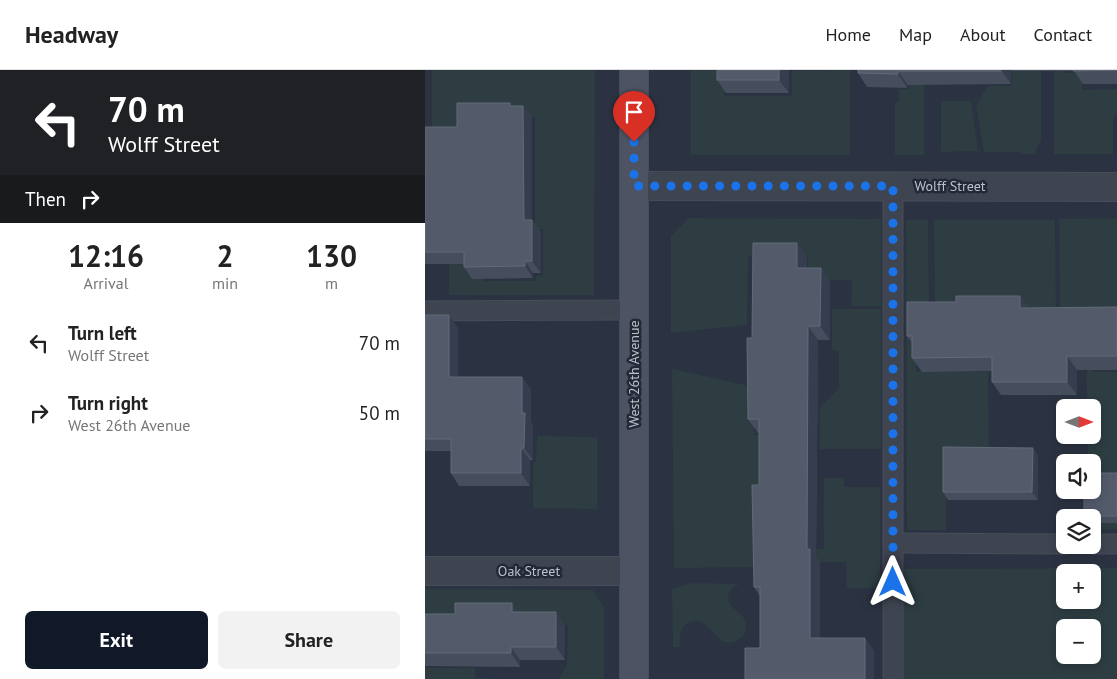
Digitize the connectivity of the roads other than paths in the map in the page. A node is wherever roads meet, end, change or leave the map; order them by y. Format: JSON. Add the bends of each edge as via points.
{"nodes":[{"id":1,"x":634,"y":70,"type":"edge"},
{"id":2,"x":634,"y":186,"type":"junction"},
{"id":3,"x":893,"y":186,"type":"junction"},
{"id":4,"x":1117,"y":187,"type":"edge"},
{"id":5,"x":634,"y":310,"type":"junction"},
{"id":6,"x":425,"y":311,"type":"edge"},
{"id":7,"x":893,"y":543,"type":"junction"},
{"id":8,"x":1056,"y":544,"type":"edge"},
{"id":9,"x":1101,"y":544,"type":"edge"},
{"id":10,"x":1117,"y":544,"type":"edge"},
{"id":11,"x":425,"y":571,"type":"edge"},
{"id":12,"x":634,"y":571,"type":"junction"},
{"id":13,"x":634,"y":679,"type":"edge"},
{"id":14,"x":893,"y":679,"type":"edge"}],
"edges":[{"from":1,"to":2,"type":"street","name":"West 26th Avenue"},
{"from":2,"to":3,"type":"street","name":"Wolff Street"},
{"from":2,"to":5,"type":"street","name":"West 26th Avenue"},
{"from":3,"to":4,"type":"street","name":"Wolff Street"},
{"from":3,"to":7,"type":"lane"},
{"from":5,"to":6,"type":"lane"},
{"from":5,"to":12,"type":"street","name":"West 26th Avenue"},
{"from":7,"to":8,"type":"lane"},
{"from":7,"to":14,"type":"lane"},
{"from":9,"to":10,"type":"lane"},
{"from":11,"to":12,"type":"street","name":"Oak Street"},
{"from":12,"to":13,"type":"street","name":"West 26th Avenue"}]}
